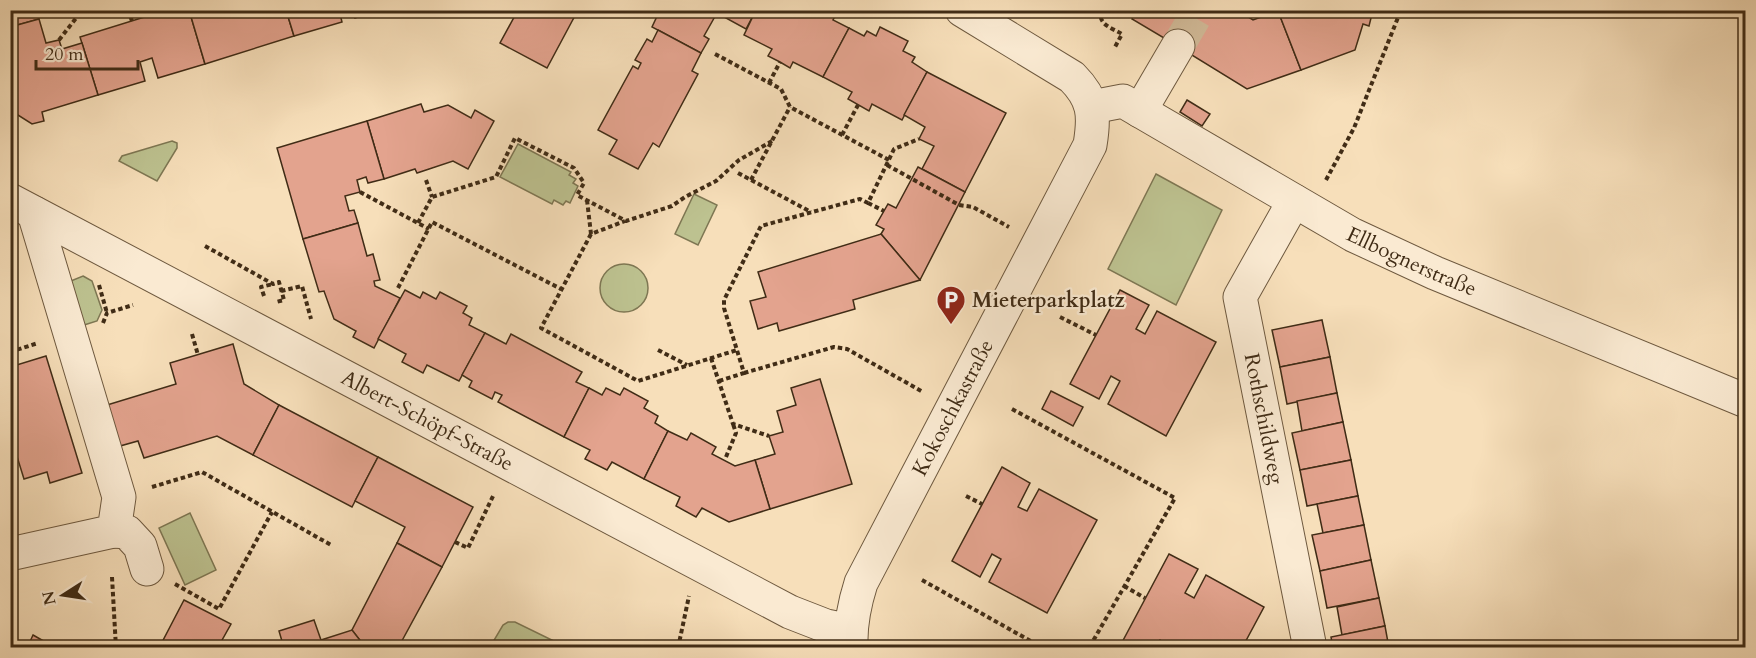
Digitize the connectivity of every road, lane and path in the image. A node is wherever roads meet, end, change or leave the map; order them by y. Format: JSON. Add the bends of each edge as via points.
{"nodes":[{"id":1,"x":46,"y":10,"type":"edge"},
{"id":2,"x":87,"y":10,"type":"edge"},
{"id":3,"x":128,"y":10,"type":"edge"},
{"id":4,"x":962,"y":10,"type":"edge"},
{"id":5,"x":1102,"y":10,"type":"edge"},
{"id":6,"x":1401,"y":10,"type":"edge"},
{"id":7,"x":40,"y":12,"type":"dead end"},
{"id":8,"x":79,"y":12,"type":"edge"},
{"id":9,"x":132,"y":21,"type":"dead end"},
{"id":10,"x":59,"y":39,"type":"dead end"},
{"id":11,"x":1178,"y":46,"type":"tunnel mouth"},
{"id":12,"x":1115,"y":47,"type":"dead end"},
{"id":13,"x":715,"y":54,"type":"dead end"},
{"id":14,"x":780,"y":62,"type":"dead end"},
{"id":15,"x":770,"y":83,"type":"junction"},
{"id":16,"x":858,"y":105,"type":"dead end"},
{"id":17,"x":790,"y":107,"type":"junction"},
{"id":18,"x":1092,"y":107,"type":"junction"},
{"id":19,"x":1140,"y":111,"type":"junction"},
{"id":20,"x":842,"y":135,"type":"junction"},
{"id":21,"x":919,"y":139,"type":"dead end"},
{"id":22,"x":772,"y":141,"type":"junction"},
{"id":23,"x":889,"y":160,"type":"junction"},
{"id":24,"x":886,"y":165,"type":"junction"},
{"id":25,"x":738,"y":173,"type":"dead end"},
{"id":26,"x":426,"y":180,"type":"dead end"},
{"id":27,"x":751,"y":180,"type":"junction"},
{"id":28,"x":360,"y":192,"type":"dead end"},
{"id":29,"x":432,"y":197,"type":"junction"},
{"id":30,"x":587,"y":200,"type":"junction"},
{"id":31,"x":868,"y":203,"type":"junction"},
{"id":32,"x":1301,"y":206,"type":"junction"},
{"id":33,"x":22,"y":207,"type":"edge"},
{"id":34,"x":884,"y":211,"type":"dead end"},
{"id":35,"x":812,"y":212,"type":"junction"},
{"id":36,"x":626,"y":221,"type":"junction"},
{"id":37,"x":418,"y":224,"type":"junction"},
{"id":38,"x":1010,"y":228,"type":"dead end"},
{"id":39,"x":429,"y":229,"type":"junction"},
{"id":40,"x":591,"y":234,"type":"junction"},
{"id":41,"x":205,"y":246,"type":"dead end"},
{"id":42,"x":273,"y":284,"type":"junction"},
{"id":43,"x":398,"y":288,"type":"dead end"},
{"id":44,"x":180,"y":290,"type":"junction"},
{"id":45,"x":561,"y":290,"type":"junction"},
{"id":46,"x":1060,"y":317,"type":"dead end"},
{"id":47,"x":1096,"y":335,"type":"dead end"},
{"id":48,"x":71,"y":337,"type":"junction"},
{"id":49,"x":193,"y":337,"type":"dead end"},
{"id":50,"x":27,"y":346,"type":"dead end"},
{"id":51,"x":658,"y":350,"type":"dead end"},
{"id":52,"x":737,"y":350,"type":"junction"},
{"id":53,"x":10,"y":351,"type":"edge"},
{"id":54,"x":198,"y":355,"type":"dead end"},
{"id":55,"x":711,"y":358,"type":"junction"},
{"id":56,"x":688,"y":365,"type":"junction"},
{"id":57,"x":744,"y":373,"type":"junction"},
{"id":58,"x":719,"y":381,"type":"junction"},
{"id":59,"x":931,"y":396,"type":"dead end"},
{"id":60,"x":1746,"y":400,"type":"edge"},
{"id":61,"x":1012,"y":409,"type":"dead end"},
{"id":62,"x":733,"y":424,"type":"junction"},
{"id":63,"x":770,"y":436,"type":"dead end"},
{"id":64,"x":726,"y":457,"type":"dead end"},
{"id":65,"x":966,"y":496,"type":"dead end"},
{"id":66,"x":119,"y":497,"type":"junction"},
{"id":67,"x":982,"y":504,"type":"dead end"},
{"id":68,"x":273,"y":512,"type":"junction"},
{"id":69,"x":479,"y":525,"type":"dead end"},
{"id":70,"x":114,"y":531,"type":"junction"},
{"id":71,"x":455,"y":542,"type":"dead end"},
{"id":72,"x":331,"y":544,"type":"dead end"},
{"id":73,"x":10,"y":554,"type":"edge"},
{"id":74,"x":696,"y":563,"type":"junction"},
{"id":75,"x":147,"y":569,"type":"joint"},
{"id":76,"x":922,"y":580,"type":"dead end"},
{"id":77,"x":1124,"y":586,"type":"junction"},
{"id":78,"x":1146,"y":598,"type":"dead end"},
{"id":79,"x":850,"y":639,"type":"edge"},
{"id":80,"x":116,"y":648,"type":"edge"},
{"id":81,"x":678,"y":648,"type":"edge"},
{"id":82,"x":1043,"y":648,"type":"edge"},
{"id":83,"x":1089,"y":648,"type":"edge"},
{"id":84,"x":1310,"y":648,"type":"edge"}],
"edges":[{"from":1,"to":7,"type":"path"},
{"from":2,"to":8,"type":"path"},
{"from":3,"to":9,"type":"path"},
{"from":4,"to":18,"type":"street","via":[[1072,77],[1084,89]]},
{"from":5,"to":12,"type":"path","via":[[1101,21],[1122,34]]},
{"from":6,"to":32,"type":"path","via":[[1354,128]]},
{"from":8,"to":10,"type":"path"},
{"from":11,"to":19,"type":"street"},
{"from":13,"to":15,"type":"path"},
{"from":14,"to":15,"type":"path"},
{"from":15,"to":17,"type":"path","via":[[781,88]]},
{"from":16,"to":20,"type":"path"},
{"from":17,"to":20,"type":"path"},
{"from":17,"to":22,"type":"path"},
{"from":18,"to":19,"type":"street","name":"Ellbognerstraße","via":[[1123,101]]},
{"from":18,"to":79,"type":"street","name":"Kokoschkastraße","via":[[1090,145],[861,583],[852,610]]},
{"from":19,"to":32,"type":"street","name":"Ellbognerstraße"},
{"from":20,"to":23,"type":"path"},
{"from":21,"to":23,"type":"path","via":[[894,150]]},
{"from":22,"to":27,"type":"path"},
{"from":22,"to":36,"type":"path","via":[[739,160],[716,181],[672,206]]},
{"from":23,"to":24,"type":"path"},
{"from":24,"to":31,"type":"path"},
{"from":24,"to":38,"type":"path"},
{"from":25,"to":27,"type":"path"},
{"from":26,"to":29,"type":"path"},
{"from":27,"to":35,"type":"path"},
{"from":28,"to":37,"type":"path"},
{"from":29,"to":30,"type":"path","via":[[496,177],[515,138],[573,168],[584,183],[578,195]]},
{"from":29,"to":37,"type":"path"},
{"from":30,"to":36,"type":"path"},
{"from":30,"to":40,"type":"path"},
{"from":31,"to":34,"type":"path"},
{"from":31,"to":35,"type":"path","via":[[860,199]]},
{"from":32,"to":60,"type":"street","name":"Ellbognerstraße","via":[[1435,273]]},
{"from":32,"to":84,"type":"street","name":"Rothschildweg","via":[[1240,297]]},
{"from":33,"to":44,"type":"street","name":"Albert-Schöpf-Straße"},
{"from":33,"to":48,"type":"street"},
{"from":35,"to":52,"type":"path","via":[[761,226],[724,300]]},
{"from":36,"to":40,"type":"path"},
{"from":37,"to":39,"type":"path"},
{"from":39,"to":43,"type":"path"},
{"from":39,"to":45,"type":"path","via":[[432,222]]},
{"from":40,"to":45,"type":"path"},
{"from":41,"to":42,"type":"path"},
{"from":42,"to":42,"type":"path","via":[[279,282],[284,300],[266,305],[261,288]]},
{"from":44,"to":48,"type":"path","via":[[107,313],[102,327]]},
{"from":44,"to":74,"type":"street","name":"Albert-Schöpf-Straße"},
{"from":45,"to":56,"type":"path","via":[[541,328],[638,381]]},
{"from":46,"to":47,"type":"path"},
{"from":48,"to":66,"type":"street"},
{"from":49,"to":54,"type":"path"},
{"from":50,"to":53,"type":"path"},
{"from":51,"to":56,"type":"path"},
{"from":52,"to":55,"type":"path"},
{"from":52,"to":57,"type":"path"},
{"from":55,"to":56,"type":"path"},
{"from":55,"to":58,"type":"path"},
{"from":57,"to":58,"type":"path"},
{"from":57,"to":59,"type":"path","via":[[834,347],[847,350]]},
{"from":58,"to":62,"type":"path"},
{"from":61,"to":77,"type":"path","via":[[1175,498]]},
{"from":62,"to":63,"type":"path"},
{"from":62,"to":64,"type":"path","via":[[736,433]]},
{"from":65,"to":67,"type":"path"},
{"from":66,"to":68,"type":"path","via":[[202,472]]},
{"from":66,"to":70,"type":"street"},
{"from":68,"to":72,"type":"path"},
{"from":68,"to":75,"type":"path","via":[[219,609]]},
{"from":69,"to":71,"type":"path","via":[[468,548]]},
{"from":70,"to":73,"type":"street"},
{"from":70,"to":75,"type":"street","via":[[127,532],[140,546]]},
{"from":70,"to":80,"type":"path","via":[[111,565]]},
{"from":74,"to":79,"type":"street","name":"Albert-Schöpf-Straße"},
{"from":74,"to":81,"type":"path"},
{"from":76,"to":82,"type":"path"},
{"from":77,"to":78,"type":"path"},
{"from":77,"to":83,"type":"path"}]}
